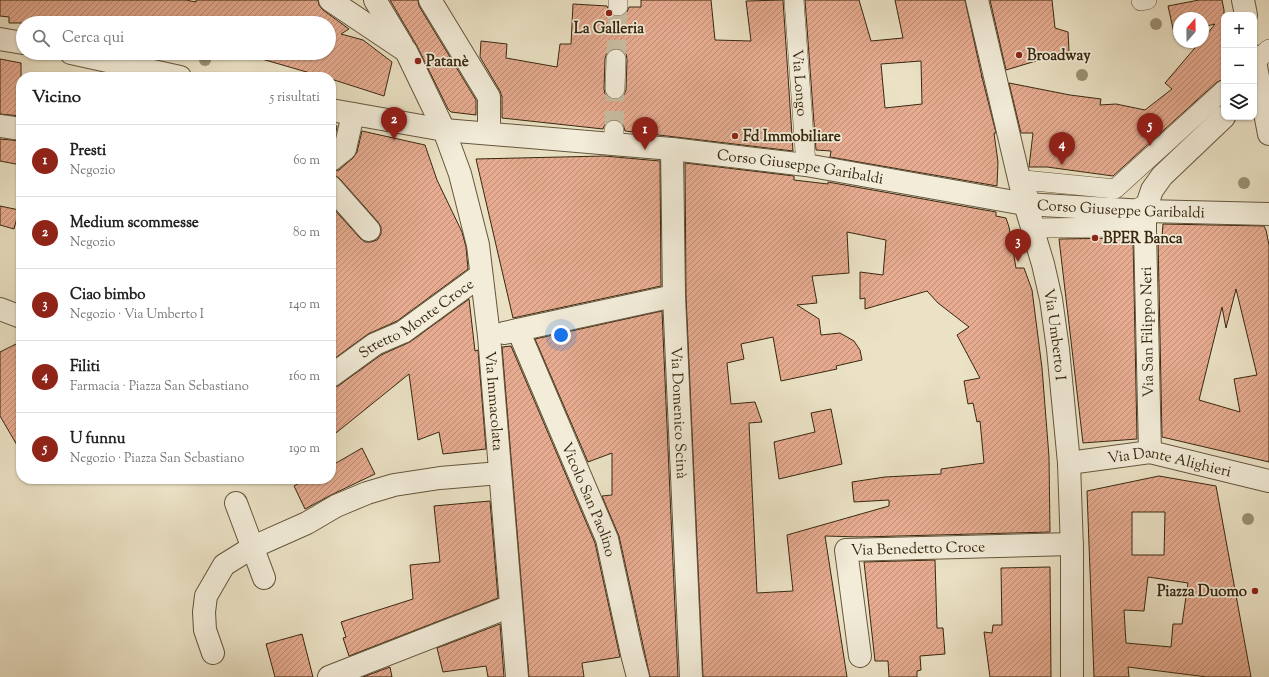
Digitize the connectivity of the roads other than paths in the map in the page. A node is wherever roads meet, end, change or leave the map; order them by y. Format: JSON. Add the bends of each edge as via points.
{"nodes":[{"id":1,"x":330,"y":0,"type":"edge"},
{"id":2,"x":376,"y":0,"type":"edge"},
{"id":3,"x":430,"y":0,"type":"edge"},
{"id":4,"x":794,"y":0,"type":"edge"},
{"id":5,"x":977,"y":0,"type":"edge"},
{"id":6,"x":1243,"y":0,"type":"edge"},
{"id":7,"x":1245,"y":12,"type":"edge"},
{"id":8,"x":0,"y":39,"type":"edge"},
{"id":9,"x":16,"y":42,"type":"edge"},
{"id":10,"x":406,"y":51,"type":"junction"},
{"id":11,"x":616,"y":59,"type":"tunnel mouth"},
{"id":12,"x":103,"y":60,"type":"edge"},
{"id":13,"x":1259,"y":68,"type":"edge"},
{"id":14,"x":157,"y":72,"type":"edge"},
{"id":15,"x":615,"y":90,"type":"tunnel mouth"},
{"id":16,"x":1221,"y":93,"type":"edge"},
{"id":17,"x":336,"y":111,"type":"edge"},
{"id":18,"x":353,"y":114,"type":"junction"},
{"id":19,"x":1221,"y":120,"type":"edge"},
{"id":20,"x":0,"y":126,"type":"edge"},
{"id":21,"x":16,"y":129,"type":"edge"},
{"id":22,"x":444,"y":130,"type":"junction"},
{"id":23,"x":489,"y":133,"type":"junction"},
{"id":24,"x":1269,"y":134,"type":"edge"},
{"id":25,"x":672,"y":149,"type":"junction"},
{"id":26,"x":336,"y":156,"type":"edge"},
{"id":27,"x":806,"y":165,"type":"junction"},
{"id":28,"x":336,"y":193,"type":"edge"},
{"id":29,"x":1028,"y":204,"type":"junction"},
{"id":30,"x":1142,"y":208,"type":"junction"},
{"id":31,"x":1269,"y":208,"type":"edge"},
{"id":32,"x":1269,"y":214,"type":"edge"},
{"id":33,"x":369,"y":230,"type":"dead end"},
{"id":34,"x":481,"y":275,"type":"junction"},
{"id":35,"x":674,"y":296,"type":"junction"},
{"id":36,"x":0,"y":309,"type":"edge"},
{"id":37,"x":16,"y":315,"type":"edge"},
{"id":38,"x":518,"y":330,"type":"junction"},
{"id":39,"x":489,"y":336,"type":"junction"},
{"id":40,"x":336,"y":372,"type":"edge"},
{"id":41,"x":1150,"y":452,"type":"junction"},
{"id":42,"x":1069,"y":463,"type":"junction"},
{"id":43,"x":500,"y":473,"type":"junction"},
{"id":44,"x":1269,"y":481,"type":"edge"},
{"id":45,"x":236,"y":503,"type":"dead end"},
{"id":46,"x":1072,"y":544,"type":"junction"},
{"id":47,"x":253,"y":547,"type":"junction"},
{"id":48,"x":264,"y":578,"type":"dead end"},
{"id":49,"x":511,"y":606,"type":"junction"},
{"id":50,"x":213,"y":653,"type":"dead end"},
{"id":51,"x":860,"y":656,"type":"dead end"},
{"id":52,"x":329,"y":677,"type":"edge"},
{"id":53,"x":517,"y":677,"type":"edge"},
{"id":54,"x":638,"y":677,"type":"edge"},
{"id":55,"x":691,"y":677,"type":"edge"},
{"id":56,"x":1072,"y":677,"type":"edge"}],
"edges":[{"from":1,"to":10,"type":"street"},
{"from":2,"to":10,"type":"street","name":"Via Immacolata"},
{"from":3,"to":23,"type":"street","via":[[489,97]]},
{"from":4,"to":27,"type":"street","name":"Via Longo"},
{"from":5,"to":29,"type":"street","name":"Via Umberto I"},
{"from":6,"to":7,"type":"street"},
{"from":8,"to":9,"type":"street"},
{"from":10,"to":22,"type":"street","name":"Via Immacolata"},
{"from":11,"to":15,"type":"street"},
{"from":12,"to":14,"type":"street"},
{"from":13,"to":24,"type":"street"},
{"from":16,"to":29,"type":"street","via":[[1115,189],[1024,180]]},
{"from":17,"to":18,"type":"street","name":"Corso Giuseppe Garibaldi"},
{"from":18,"to":22,"type":"street","name":"Corso Giuseppe Garibaldi"},
{"from":18,"to":26,"type":"street","via":[[344,149]]},
{"from":19,"to":30,"type":"street","via":[[1162,176]]},
{"from":20,"to":21,"type":"street"},
{"from":22,"to":23,"type":"street","name":"Corso Giuseppe Garibaldi"},
{"from":22,"to":34,"type":"street","name":"Via Immacolata","via":[[469,208],[478,245]]},
{"from":23,"to":25,"type":"street","name":"Corso Giuseppe Garibaldi","via":[[614,137]]},
{"from":25,"to":27,"type":"street","name":"Corso Giuseppe Garibaldi"},
{"from":25,"to":35,"type":"street","name":"Via Domenico Scinà"},
{"from":27,"to":29,"type":"street","name":"Corso Giuseppe Garibaldi"},
{"from":28,"to":33,"type":"street"},
{"from":29,"to":30,"type":"street","name":"Corso Giuseppe Garibaldi"},
{"from":29,"to":42,"type":"street","name":"Via Umberto I","via":[[1051,299]]},
{"from":30,"to":31,"type":"street"},
{"from":30,"to":32,"type":"street","name":"Corso Giuseppe Garibaldi"},
{"from":30,"to":41,"type":"street","name":"Via San Filippo Neri"},
{"from":34,"to":39,"type":"street","name":"Via Immacolata"},
{"from":34,"to":40,"type":"street","name":"Stretto Monte Croce","via":[[403,332],[375,344]]},
{"from":35,"to":38,"type":"street"},
{"from":35,"to":55,"type":"street","name":"Via Domenico Scinà"},
{"from":36,"to":37,"type":"street"},
{"from":38,"to":39,"type":"street"},
{"from":38,"to":54,"type":"street","name":"Vicolo San Paolino","via":[[607,539]]},
{"from":39,"to":43,"type":"street","name":"Via Immacolata"},
{"from":41,"to":42,"type":"street","name":"Via Dante Alighieri"},
{"from":41,"to":44,"type":"street","name":"Via Dante Alighieri"},
{"from":42,"to":46,"type":"street","name":"Via Umberto I"},
{"from":43,"to":47,"type":"street","via":[[440,478],[388,487],[336,506],[307,523]]},
{"from":43,"to":49,"type":"street","name":"Via Immacolata"},
{"from":45,"to":47,"type":"street"},
{"from":46,"to":51,"type":"street","name":"Via Benedetto Croce","via":[[846,550]]},
{"from":46,"to":56,"type":"street","name":"Via Umberto I"},
{"from":47,"to":48,"type":"street"},
{"from":47,"to":50,"type":"street","via":[[224,565],[206,596],[205,630]]},
{"from":49,"to":52,"type":"street"},
{"from":49,"to":53,"type":"street","name":"Via Immacolata"}]}
